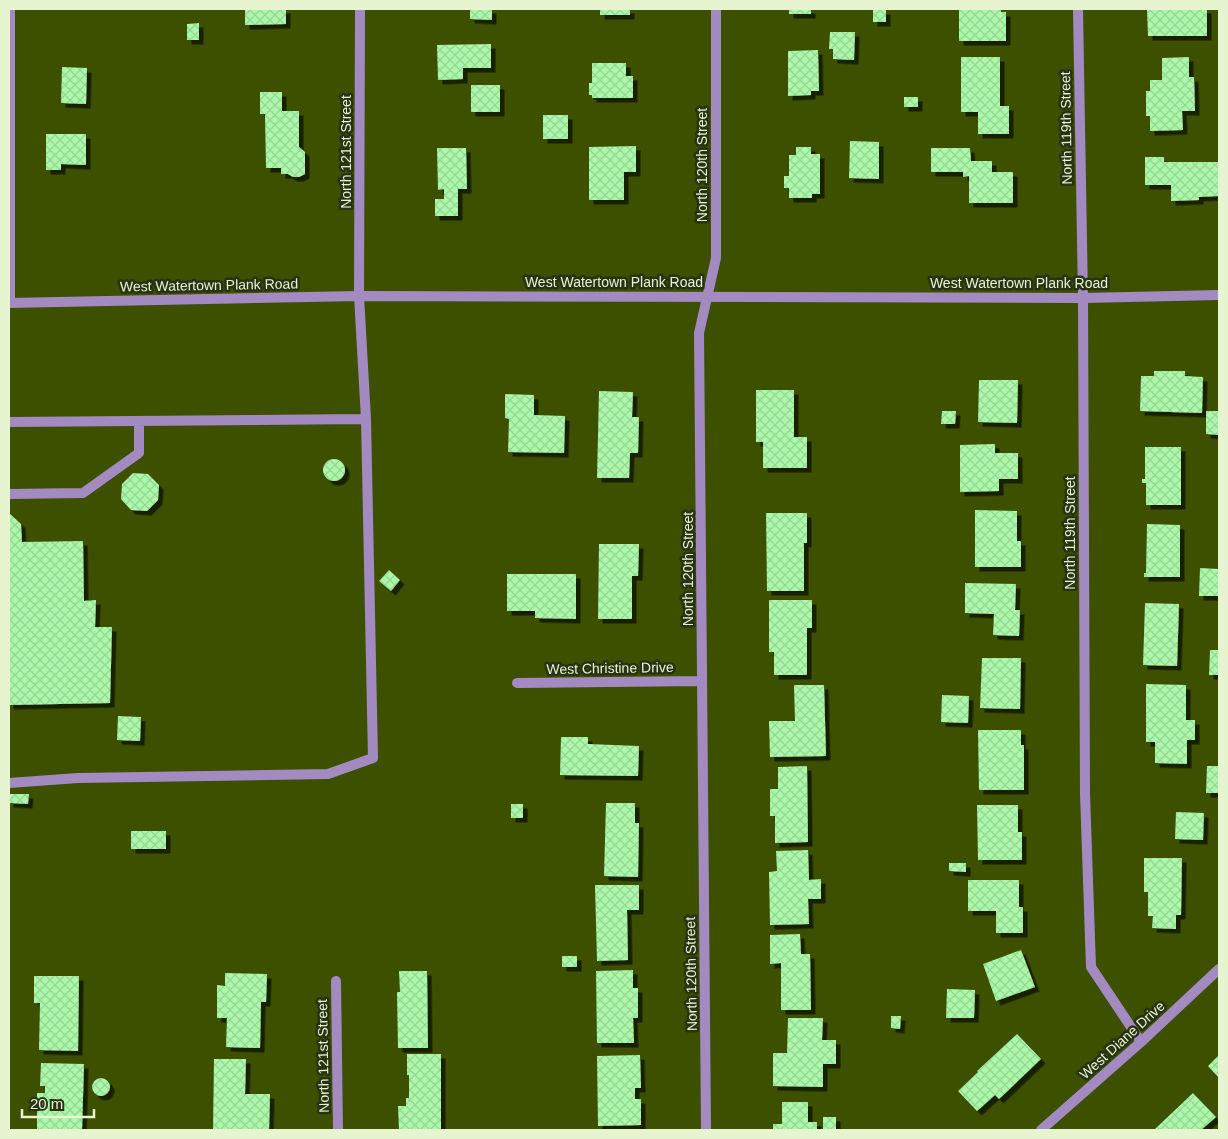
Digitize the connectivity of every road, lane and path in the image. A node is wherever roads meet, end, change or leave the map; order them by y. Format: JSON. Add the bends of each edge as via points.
{"nodes":[{"id":1,"x":10,"y":9,"type":"edge"},
{"id":2,"x":360,"y":9,"type":"edge"},
{"id":3,"x":716,"y":9,"type":"edge"},
{"id":4,"x":1078,"y":9,"type":"edge"},
{"id":5,"x":1219,"y":295,"type":"edge"},
{"id":6,"x":359,"y":296,"type":"junction"},
{"id":7,"x":708,"y":296,"type":"junction"},
{"id":8,"x":1083,"y":298,"type":"junction"},
{"id":9,"x":9,"y":303,"type":"edge"},
{"id":10,"x":366,"y":419,"type":"junction"},
{"id":11,"x":139,"y":421,"type":"junction"},
{"id":12,"x":9,"y":422,"type":"edge"},
{"id":13,"x":9,"y":494,"type":"edge"},
{"id":14,"x":702,"y":681,"type":"junction"},
{"id":15,"x":517,"y":683,"type":"dead end"},
{"id":16,"x":9,"y":783,"type":"edge"},
{"id":17,"x":1219,"y":969,"type":"edge"},
{"id":18,"x":336,"y":981,"type":"dead end"},
{"id":19,"x":1140,"y":1042,"type":"junction"},
{"id":20,"x":338,"y":1130,"type":"edge"},
{"id":21,"x":706,"y":1130,"type":"edge"},
{"id":22,"x":1041,"y":1130,"type":"edge"}],
"edges":[{"from":1,"to":9,"type":"street"},
{"from":2,"to":6,"type":"street","name":"North 121st Street"},
{"from":3,"to":7,"type":"street","name":"North 120th Street","via":[[716,258]]},
{"from":4,"to":8,"type":"street","name":"North 119th Street"},
{"from":5,"to":8,"type":"street","name":"West Watertown Plank Road"},
{"from":6,"to":7,"type":"street","name":"West Watertown Plank Road"},
{"from":6,"to":9,"type":"street","name":"West Watertown Plank Road"},
{"from":6,"to":10,"type":"street","name":"North 121st Street"},
{"from":7,"to":8,"type":"street","name":"West Watertown Plank Road"},
{"from":7,"to":14,"type":"street","name":"North 120th Street","via":[[699,333]]},
{"from":8,"to":19,"type":"street","name":"North 119th Street","via":[[1084,794],[1090,967]]},
{"from":10,"to":11,"type":"street"},
{"from":10,"to":16,"type":"street","name":"North 121st Street","via":[[373,758],[328,774],[78,778]]},
{"from":11,"to":12,"type":"street"},
{"from":11,"to":13,"type":"street","via":[[139,453],[83,493]]},
{"from":14,"to":15,"type":"street","name":"West Christine Drive"},
{"from":14,"to":21,"type":"street","name":"North 120th Street"},
{"from":17,"to":19,"type":"street","name":"West Diane Drive"},
{"from":18,"to":20,"type":"street","name":"North 121st Street"},
{"from":19,"to":22,"type":"street","name":"West Diane Drive"}]}
